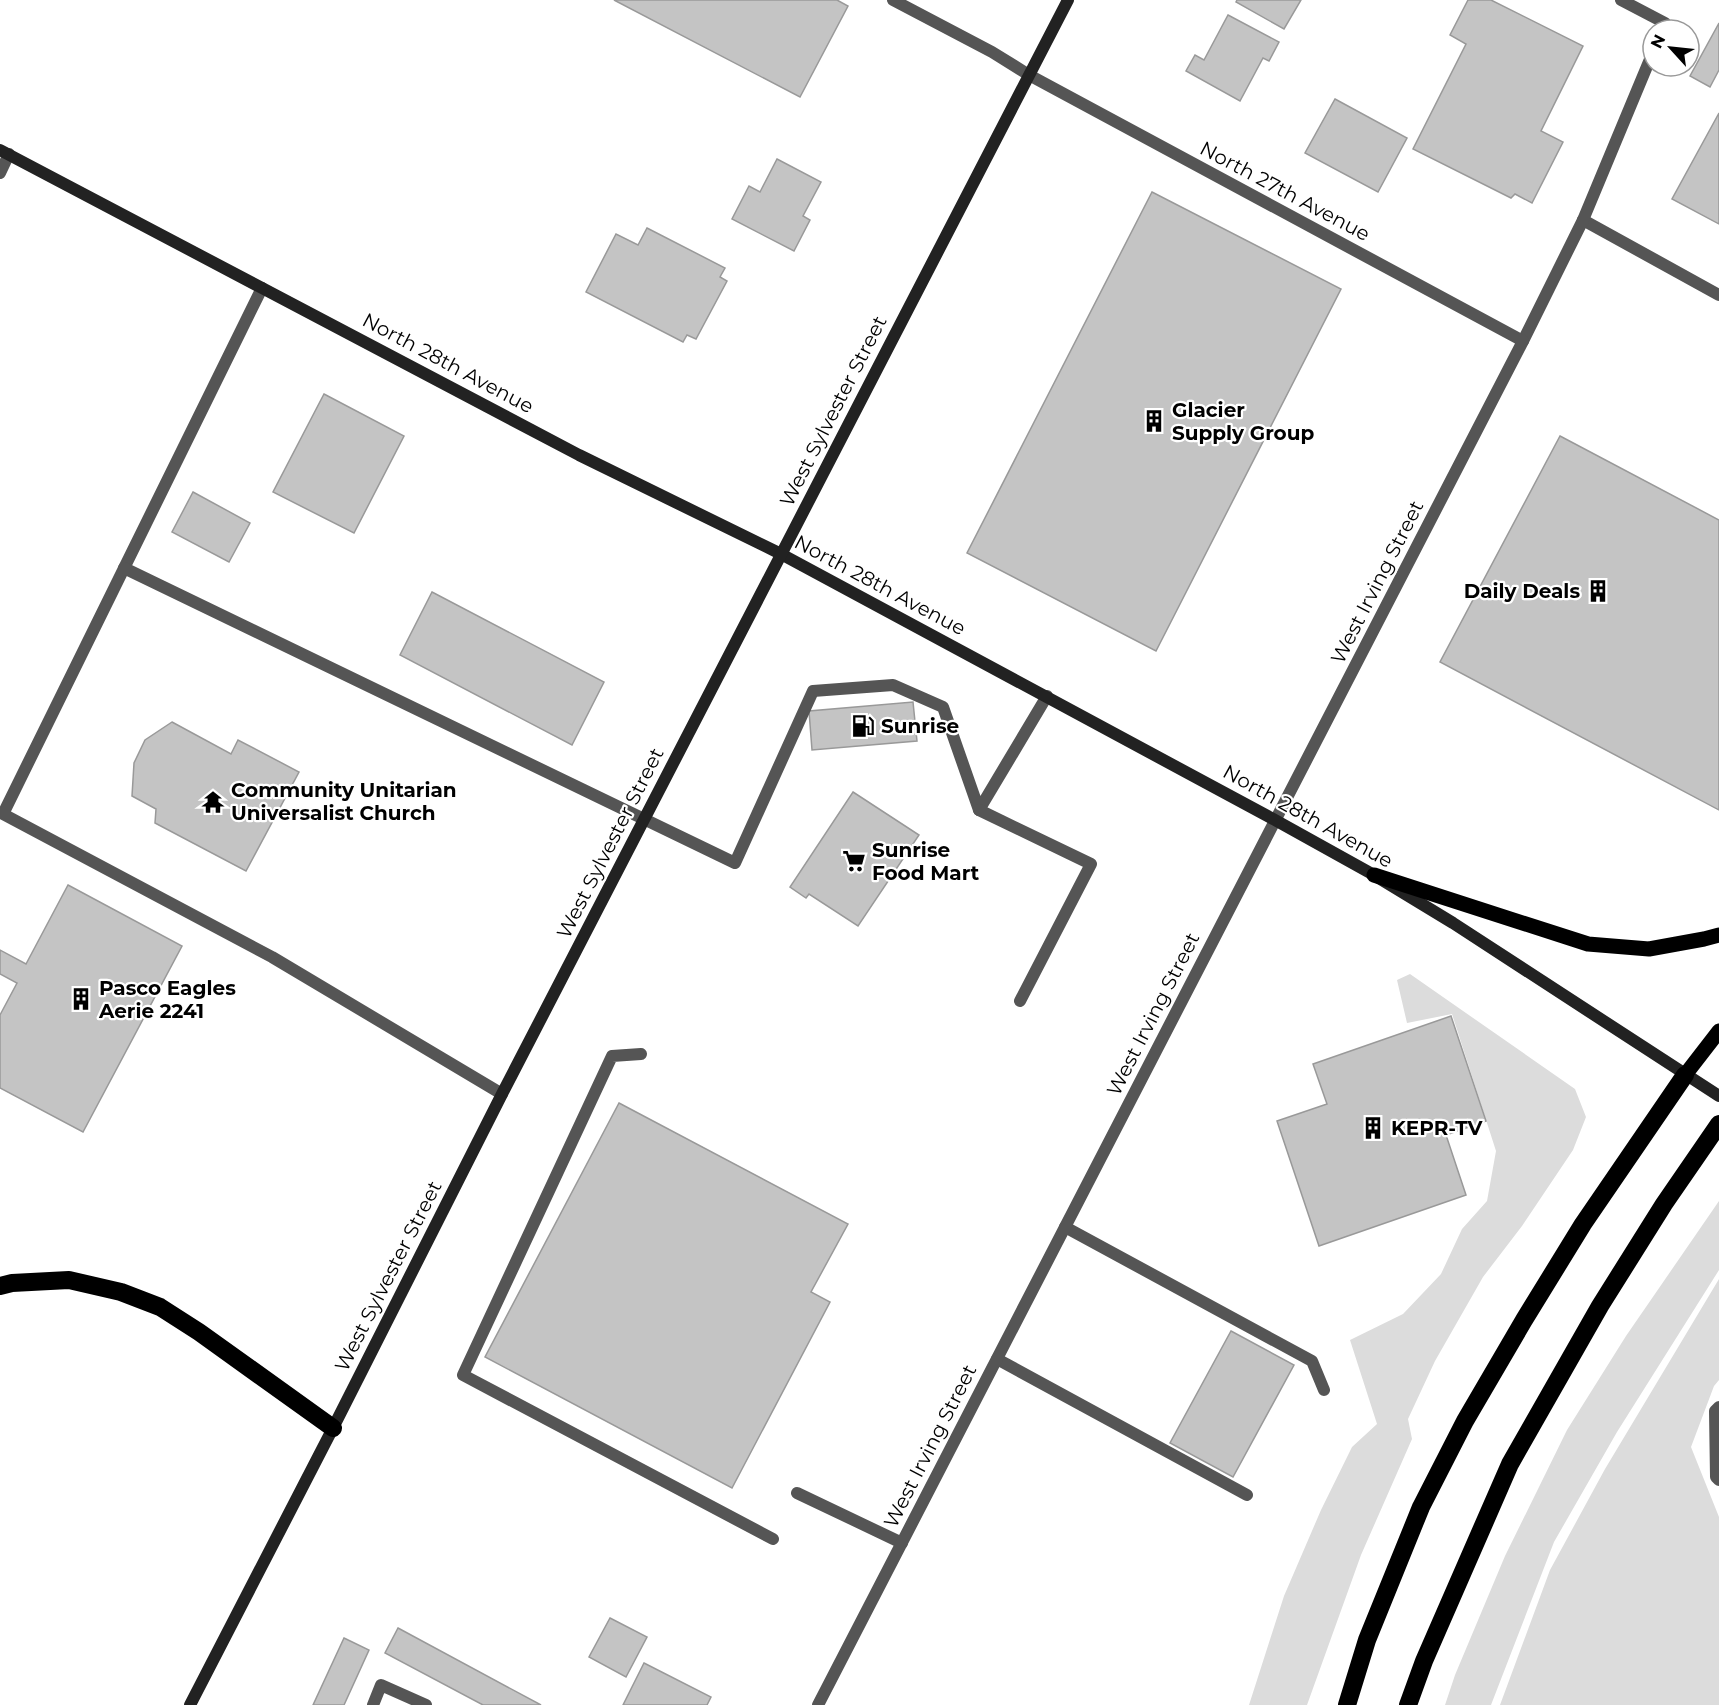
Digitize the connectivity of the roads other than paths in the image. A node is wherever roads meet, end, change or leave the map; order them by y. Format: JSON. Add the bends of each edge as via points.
{"nodes":[{"id":1,"x":893,"y":0,"type":"edge"},
{"id":2,"x":1068,"y":0,"type":"edge"},
{"id":3,"x":1621,"y":0,"type":"edge"},
{"id":4,"x":1655,"y":18,"type":"edge"},
{"id":5,"x":1029,"y":75,"type":"junction"},
{"id":6,"x":1642,"y":78,"type":"edge"},
{"id":7,"x":4,"y":152,"type":"edge"},
{"id":8,"x":0,"y":173,"type":"edge"},
{"id":9,"x":1583,"y":220,"type":"junction"},
{"id":10,"x":262,"y":288,"type":"junction"},
{"id":11,"x":1719,"y":295,"type":"edge"},
{"id":12,"x":1523,"y":341,"type":"junction"},
{"id":13,"x":782,"y":554,"type":"junction"},
{"id":14,"x":124,"y":568,"type":"junction"},
{"id":15,"x":1047,"y":696,"type":"junction"},
{"id":16,"x":979,"y":810,"type":"junction"},
{"id":17,"x":644,"y":820,"type":"junction"},
{"id":18,"x":1275,"y":820,"type":"junction"},
{"id":19,"x":1374,"y":875,"type":"junction"},
{"id":20,"x":1719,"y":935,"type":"edge"},
{"id":21,"x":1020,"y":1001,"type":"dead end"},
{"id":22,"x":1719,"y":1031,"type":"edge"},
{"id":23,"x":641,"y":1054,"type":"dead end"},
{"id":24,"x":1685,"y":1075,"type":"junction"},
{"id":25,"x":502,"y":1094,"type":"junction"},
{"id":26,"x":1719,"y":1096,"type":"edge"},
{"id":27,"x":1719,"y":1124,"type":"edge"},
{"id":28,"x":1065,"y":1227,"type":"junction"},
{"id":29,"x":0,"y":1286,"type":"edge"},
{"id":30,"x":997,"y":1359,"type":"junction"},
{"id":31,"x":1324,"y":1390,"type":"dead end"},
{"id":32,"x":1719,"y":1407,"type":"edge"},
{"id":33,"x":333,"y":1428,"type":"junction"},
{"id":34,"x":1719,"y":1480,"type":"edge"},
{"id":35,"x":797,"y":1493,"type":"dead end"},
{"id":36,"x":1247,"y":1495,"type":"dead end"},
{"id":37,"x":773,"y":1539,"type":"dead end"},
{"id":38,"x":902,"y":1543,"type":"junction"},
{"id":39,"x":190,"y":1705,"type":"edge"},
{"id":40,"x":373,"y":1705,"type":"edge"},
{"id":41,"x":426,"y":1705,"type":"edge"},
{"id":42,"x":818,"y":1705,"type":"edge"},
{"id":43,"x":1347,"y":1705,"type":"edge"},
{"id":44,"x":1408,"y":1705,"type":"edge"}],
"edges":[{"from":1,"to":5,"type":"street","name":"North 27th Avenue"},
{"from":2,"to":5,"type":"street","name":"West Sylvester Street"},
{"from":3,"to":4,"type":"street"},
{"from":5,"to":12,"type":"street","name":"North 27th Avenue"},
{"from":5,"to":13,"type":"street","name":"West Sylvester Street"},
{"from":6,"to":9,"type":"street","name":"West Irving Street"},
{"from":7,"to":8,"type":"street"},
{"from":7,"to":10,"type":"street","name":"North 28th Avenue"},
{"from":9,"to":11,"type":"street"},
{"from":9,"to":12,"type":"street","name":"West Irving Street"},
{"from":10,"to":13,"type":"street","name":"North 28th Avenue","via":[[579,455]]},
{"from":10,"to":14,"type":"street"},
{"from":12,"to":18,"type":"street","name":"West Irving Street"},
{"from":13,"to":15,"type":"street","name":"North 28th Avenue"},
{"from":13,"to":17,"type":"street","name":"West Sylvester Street"},
{"from":14,"to":17,"type":"street"},
{"from":14,"to":25,"type":"street","via":[[3,814],[272,957]]},
{"from":15,"to":16,"type":"street"},
{"from":15,"to":18,"type":"street","name":"North 28th Avenue"},
{"from":16,"to":17,"type":"street","via":[[943,707],[893,685],[813,691],[735,863]]},
{"from":16,"to":21,"type":"street","via":[[1091,864]]},
{"from":17,"to":25,"type":"street","name":"West Sylvester Street"},
{"from":18,"to":19,"type":"street","name":"North 28th Avenue"},
{"from":18,"to":28,"type":"street","name":"West Irving Street"},
{"from":19,"to":20,"type":"main road","via":[[1588,944],[1649,949]]},
{"from":19,"to":24,"type":"street","name":"North 28th Avenue"},
{"from":22,"to":24,"type":"main road"},
{"from":23,"to":37,"type":"street","via":[[612,1056],[463,1375]]},
{"from":24,"to":26,"type":"street","name":"North 28th Avenue"},
{"from":24,"to":43,"type":"highway","via":[[1583,1224],[1465,1421],[1421,1508],[1367,1640]]},
{"from":25,"to":33,"type":"street","name":"West Sylvester Street"},
{"from":27,"to":44,"type":"highway","via":[[1600,1306],[1510,1464]]},
{"from":28,"to":30,"type":"street","name":"West Irving Street"},
{"from":28,"to":31,"type":"street","via":[[1312,1361]]},
{"from":29,"to":33,"type":"highway","via":[[69,1280],[121,1292],[160,1307]]},
{"from":30,"to":36,"type":"street"},
{"from":30,"to":38,"type":"street","name":"West Irving Street"},
{"from":32,"to":34,"type":"street","via":[[1715,1411]]},
{"from":33,"to":39,"type":"street","name":"West Sylvester Street"},
{"from":35,"to":38,"type":"street"},
{"from":38,"to":42,"type":"street","name":"West Irving Street"},
{"from":40,"to":41,"type":"street","via":[[381,1685]]}]}
